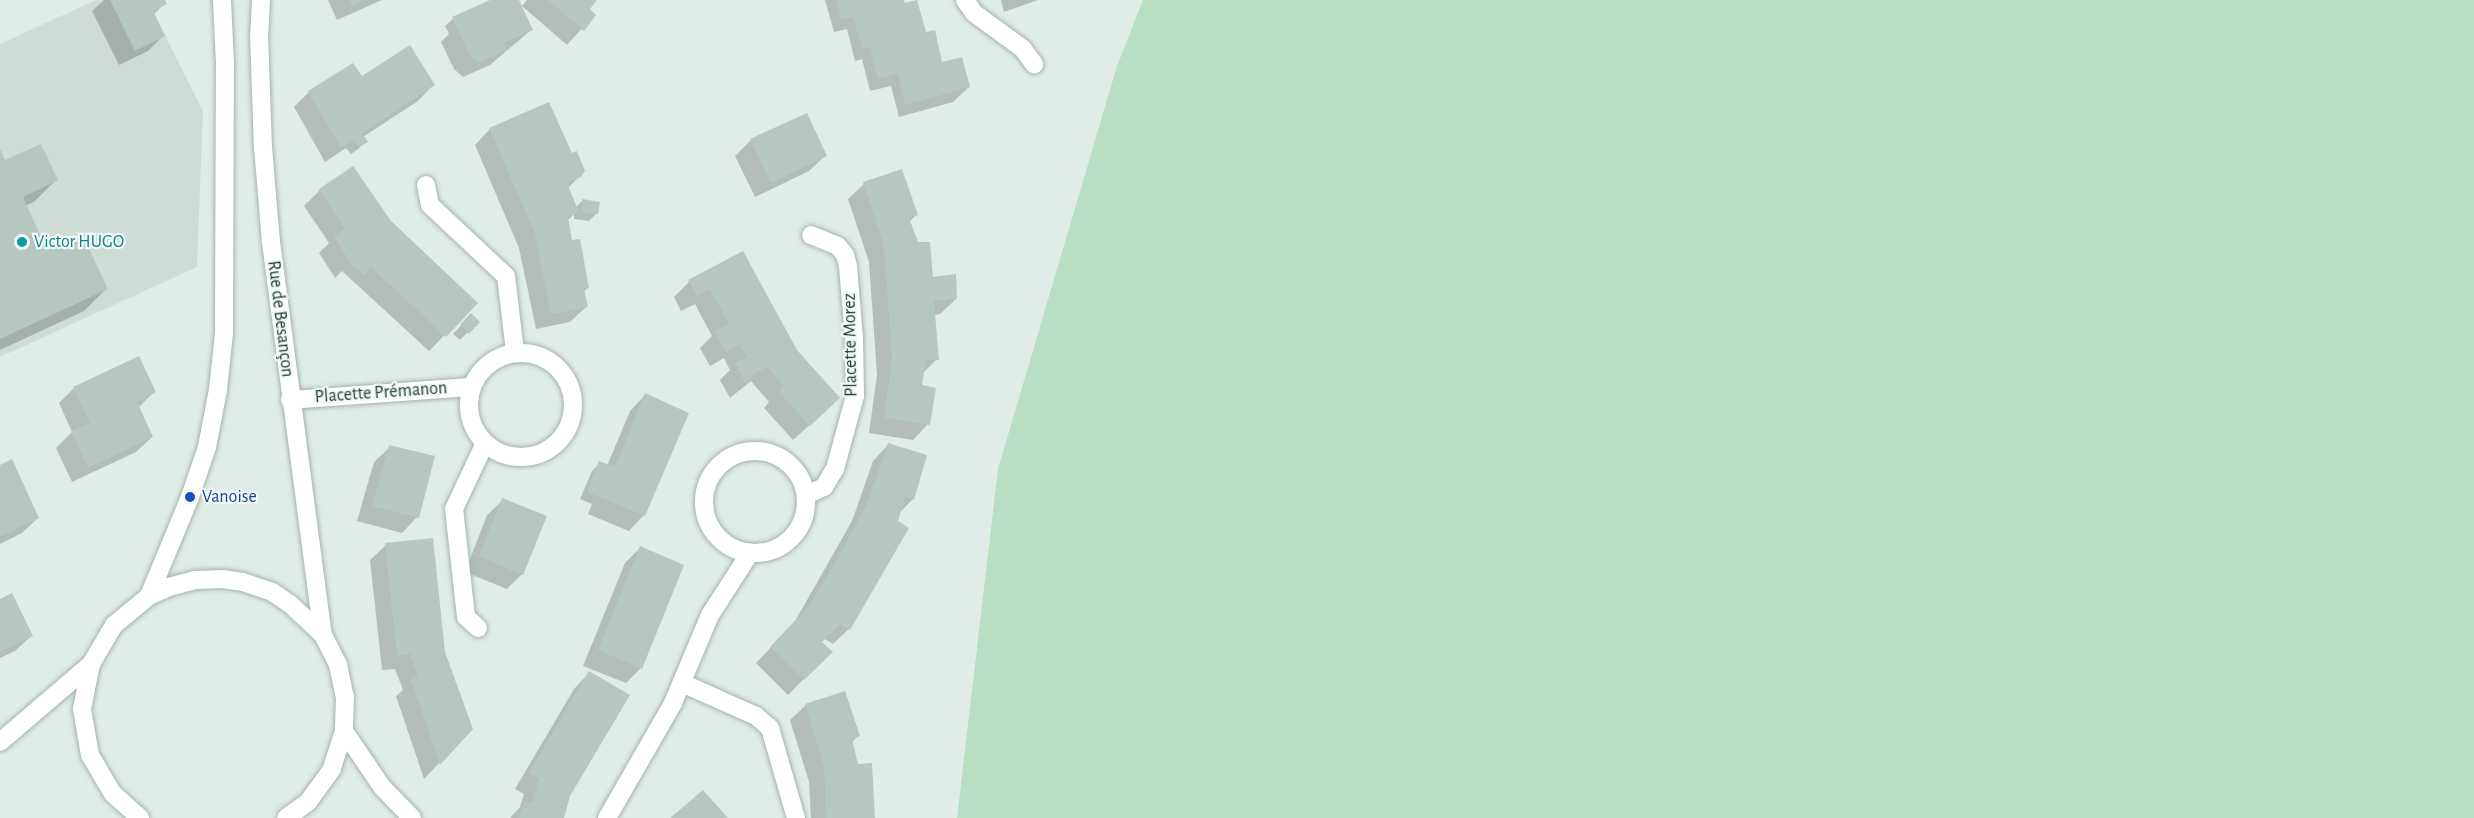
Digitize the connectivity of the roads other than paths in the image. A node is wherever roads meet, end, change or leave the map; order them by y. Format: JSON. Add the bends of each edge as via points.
{"nodes":[{"id":1,"x":222,"y":0,"type":"edge"},
{"id":2,"x":261,"y":0,"type":"edge"},
{"id":3,"x":965,"y":0,"type":"edge"},
{"id":4,"x":1034,"y":64,"type":"dead end"},
{"id":5,"x":426,"y":185,"type":"dead end"},
{"id":6,"x":811,"y":235,"type":"dead end"},
{"id":7,"x":515,"y":352,"type":"junction"},
{"id":8,"x":472,"y":387,"type":"junction"},
{"id":9,"x":290,"y":400,"type":"junction"},
{"id":10,"x":485,"y":443,"type":"junction"},
{"id":11,"x":806,"y":495,"type":"junction"},
{"id":12,"x":750,"y":553,"type":"junction"},
{"id":13,"x":149,"y":596,"type":"junction"},
{"id":14,"x":478,"y":628,"type":"dead end"},
{"id":15,"x":323,"y":635,"type":"junction"},
{"id":16,"x":90,"y":664,"type":"junction"},
{"id":17,"x":682,"y":683,"type":"junction"},
{"id":18,"x":344,"y":731,"type":"junction"},
{"id":19,"x":0,"y":742,"type":"edge"},
{"id":20,"x":140,"y":818,"type":"edge"},
{"id":21,"x":286,"y":818,"type":"edge"},
{"id":22,"x":412,"y":818,"type":"edge"},
{"id":23,"x":607,"y":818,"type":"edge"},
{"id":24,"x":796,"y":818,"type":"edge"}],
"edges":[{"from":1,"to":13,"type":"street","via":[[224,333],[218,390],[207,447]]},
{"from":2,"to":9,"type":"street","name":"Rue de Besançon","via":[[263,147]]},
{"from":3,"to":4,"type":"street","via":[[974,13],[1023,49]]},
{"from":5,"to":7,"type":"street","via":[[430,205],[506,276]]},
{"from":6,"to":11,"type":"street","name":"Placette Morez","via":[[838,246],[845,255],[854,338],[855,396],[835,469],[824,487]]},
{"from":7,"to":8,"type":"street","name":"Placette Prémanon","via":[[489,364]]},
{"from":7,"to":10,"type":"street","via":[[550,360],[563,372],[574,404],[571,422],[550,449],[534,456],[500,453]]},
{"from":8,"to":9,"type":"street","name":"Placette Prémanon"},
{"from":8,"to":10,"type":"street","name":"Placette Prémanon","via":[[472,423]]},
{"from":9,"to":15,"type":"street","name":"Rue de Besançon"},
{"from":10,"to":14,"type":"street","via":[[454,509],[466,618]]},
{"from":11,"to":12,"type":"street","via":[[803,518],[792,538],[765,553]]},
{"from":11,"to":12,"type":"street","via":[[793,468],[767,453],[737,454],[713,473],[704,501],[712,530],[722,542]]},
{"from":12,"to":17,"type":"street","via":[[710,615]]},
{"from":13,"to":15,"type":"street","via":[[195,580],[243,582],[281,598]]},
{"from":13,"to":16,"type":"street","via":[[114,625]]},
{"from":15,"to":18,"type":"street","via":[[338,665],[345,697]]},
{"from":16,"to":19,"type":"street"},
{"from":16,"to":20,"type":"street","via":[[82,710],[90,754],[113,794]]},
{"from":17,"to":23,"type":"street"},
{"from":17,"to":24,"type":"street","via":[[756,716],[770,728]]},
{"from":18,"to":21,"type":"street","via":[[332,769],[308,802]]},
{"from":18,"to":22,"type":"street","via":[[382,787]]}]}
